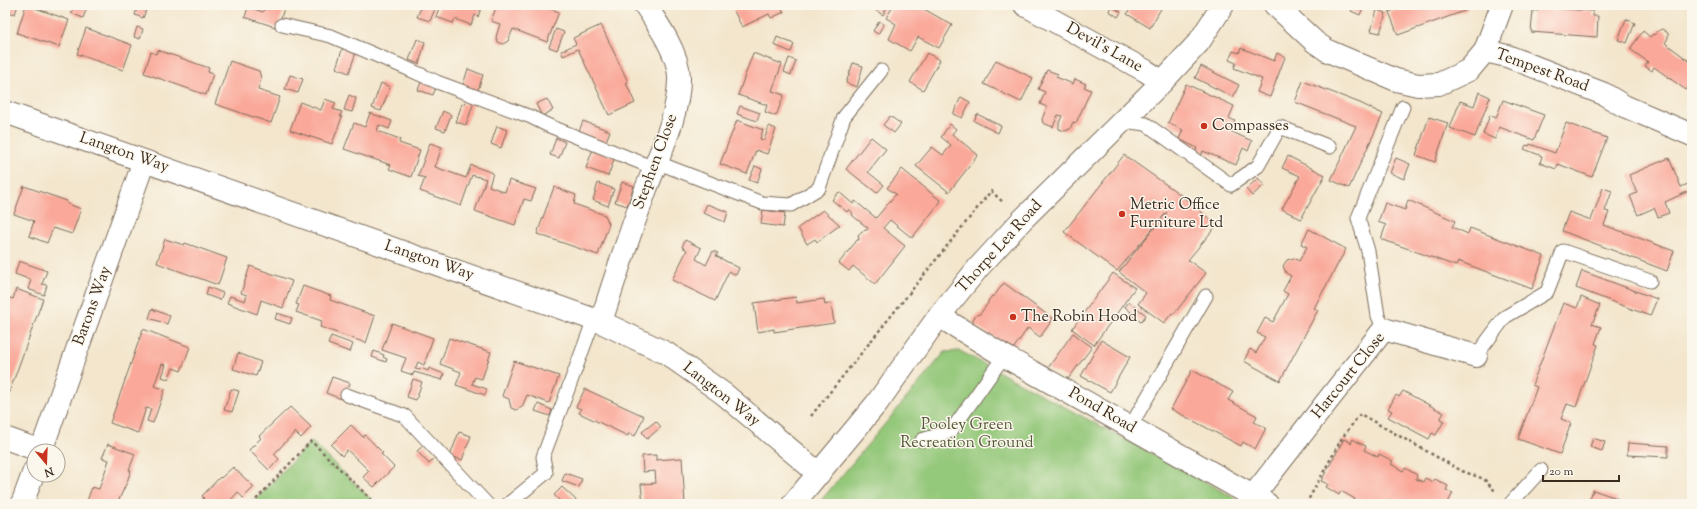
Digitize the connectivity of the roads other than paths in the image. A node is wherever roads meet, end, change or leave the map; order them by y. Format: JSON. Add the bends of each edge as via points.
{"nodes":[{"id":1,"x":645,"y":5,"type":"edge"},
{"id":2,"x":1025,"y":5,"type":"edge"},
{"id":3,"x":1223,"y":5,"type":"edge"},
{"id":4,"x":1275,"y":5,"type":"edge"},
{"id":5,"x":1502,"y":5,"type":"edge"},
{"id":6,"x":282,"y":25,"type":"dead end"},
{"id":7,"x":1485,"y":51,"type":"junction"},
{"id":8,"x":881,"y":72,"type":"dead end"},
{"id":9,"x":1162,"y":82,"type":"junction"},
{"id":10,"x":1403,"y":107,"type":"dead end"},
{"id":11,"x":5,"y":112,"type":"edge"},
{"id":12,"x":1122,"y":121,"type":"junction"},
{"id":13,"x":1692,"y":135,"type":"edge"},
{"id":14,"x":1330,"y":147,"type":"dead end"},
{"id":15,"x":144,"y":160,"type":"junction"},
{"id":16,"x":655,"y":165,"type":"junction"},
{"id":17,"x":1650,"y":281,"type":"dead end"},
{"id":18,"x":1206,"y":296,"type":"dead end"},
{"id":19,"x":939,"y":316,"type":"junction"},
{"id":20,"x":597,"y":320,"type":"junction"},
{"id":21,"x":1384,"y":329,"type":"junction"},
{"id":22,"x":1004,"y":356,"type":"junction"},
{"id":23,"x":1476,"y":356,"type":"joint"},
{"id":24,"x":348,"y":395,"type":"dead end"},
{"id":25,"x":1130,"y":427,"type":"junction"},
{"id":26,"x":5,"y":438,"type":"edge"},
{"id":27,"x":922,"y":440,"type":"dead end"},
{"id":28,"x":44,"y":443,"type":"edge"},
{"id":29,"x":26,"y":446,"type":"edge"},
{"id":30,"x":1541,"y":470,"type":"dead end"},
{"id":31,"x":819,"y":474,"type":"junction"},
{"id":32,"x":30,"y":483,"type":"edge"},
{"id":33,"x":1260,"y":500,"type":"edge"},
{"id":34,"x":22,"y":504,"type":"edge"},
{"id":35,"x":487,"y":504,"type":"edge"},
{"id":36,"x":508,"y":504,"type":"edge"},
{"id":37,"x":793,"y":504,"type":"edge"},
{"id":38,"x":1510,"y":504,"type":"edge"}],
"edges":[{"from":1,"to":16,"type":"street","name":"Stephen Close","via":[[660,26],[672,50],[679,75],[676,108]]},
{"from":2,"to":9,"type":"street","name":"Devil's Lane"},
{"from":3,"to":9,"type":"street","name":"Thorpe Lea Road","via":[[1199,42]]},
{"from":4,"to":7,"type":"street","name":"Tempest Road","via":[[1328,51],[1396,80],[1418,85],[1439,84],[1469,70]]},
{"from":5,"to":7,"type":"street"},
{"from":6,"to":16,"type":"lane","via":[[331,36],[437,82]]},
{"from":7,"to":13,"type":"street","name":"Tempest Road","via":[[1506,56],[1604,94],[1624,106]]},
{"from":8,"to":16,"type":"lane","via":[[844,117],[819,188],[791,206],[762,203]]},
{"from":9,"to":12,"type":"street","name":"Thorpe Lea Road"},
{"from":10,"to":21,"type":"lane","via":[[1358,218],[1368,251],[1378,316]]},
{"from":11,"to":15,"type":"street","name":"Langton Way"},
{"from":12,"to":14,"type":"lane","via":[[1146,124],[1231,185],[1258,166],[1280,127]]},
{"from":12,"to":19,"type":"street","name":"Thorpe Lea Road","via":[[1022,220]]},
{"from":15,"to":20,"type":"street","name":"Langton Way"},
{"from":15,"to":28,"type":"street","name":"Barons Way"},
{"from":16,"to":20,"type":"street","name":"Stephen Close"},
{"from":17,"to":23,"type":"lane","via":[[1563,251],[1547,292],[1505,317]]},
{"from":18,"to":25,"type":"lane"},
{"from":19,"to":22,"type":"street","name":"Pond Road"},
{"from":19,"to":31,"type":"street","name":"Thorpe Lea Road","via":[[877,402]]},
{"from":20,"to":31,"type":"street","name":"Langton Way","via":[[666,353],[724,394]]},
{"from":20,"to":36,"type":"lane","via":[[543,457],[546,473]]},
{"from":21,"to":23,"type":"street","name":"Harcourt Close"},
{"from":21,"to":33,"type":"street","name":"Harcourt Close"},
{"from":22,"to":25,"type":"street","name":"Pond Road"},
{"from":22,"to":27,"type":"lane","via":[[951,431]]},
{"from":24,"to":35,"type":"lane","via":[[405,416]]},
{"from":25,"to":33,"type":"street","name":"Pond Road"},
{"from":26,"to":29,"type":"street"},
{"from":30,"to":38,"type":"lane"},
{"from":31,"to":37,"type":"street","name":"Thorpe Lea Road"},
{"from":32,"to":34,"type":"street"}]}
